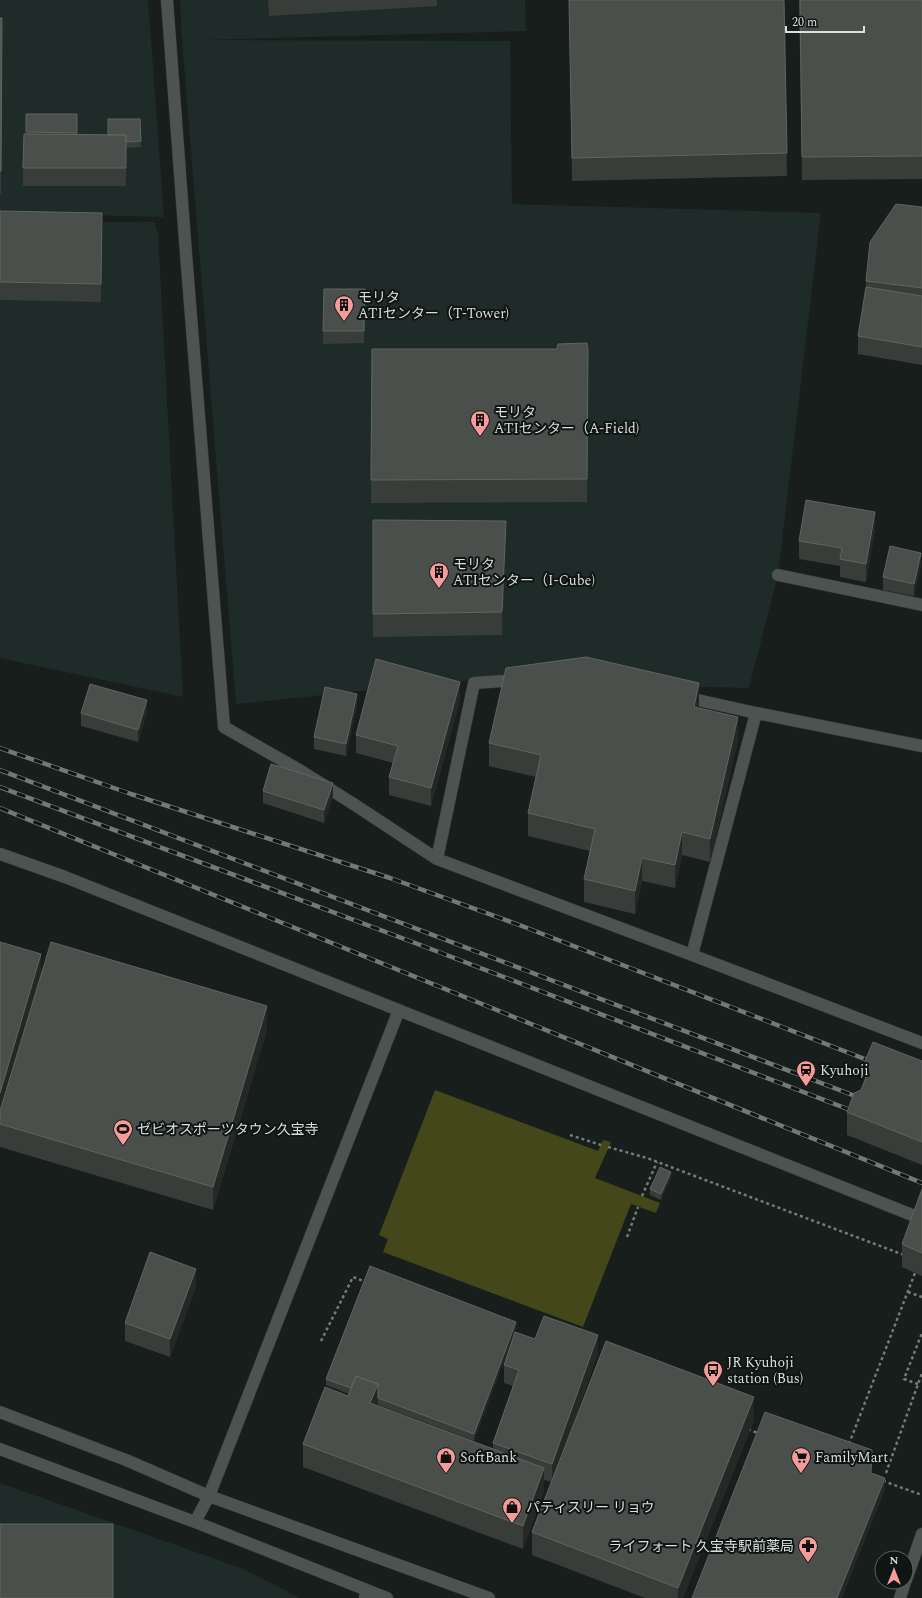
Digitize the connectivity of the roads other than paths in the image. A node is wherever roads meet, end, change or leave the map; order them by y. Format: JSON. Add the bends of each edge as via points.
{"nodes":[{"id":1,"x":167,"y":0,"type":"edge"},
{"id":2,"x":778,"y":575,"type":"dead end"},
{"id":3,"x":922,"y":605,"type":"edge"},
{"id":4,"x":527,"y":679,"type":"edge"},
{"id":5,"x":672,"y":694,"type":"edge"},
{"id":6,"x":756,"y":713,"type":"junction"},
{"id":7,"x":922,"y":746,"type":"edge"},
{"id":8,"x":0,"y":854,"type":"edge"},
{"id":9,"x":437,"y":859,"type":"junction"},
{"id":10,"x":692,"y":955,"type":"junction"},
{"id":11,"x":399,"y":1010,"type":"junction"},
{"id":12,"x":922,"y":1043,"type":"edge"},
{"id":13,"x":922,"y":1219,"type":"edge"},
{"id":14,"x":0,"y":1412,"type":"edge"},
{"id":15,"x":0,"y":1449,"type":"edge"},
{"id":16,"x":210,"y":1496,"type":"junction"},
{"id":17,"x":195,"y":1522,"type":"junction"},
{"id":18,"x":922,"y":1534,"type":"edge"},
{"id":19,"x":914,"y":1558,"type":"edge"},
{"id":20,"x":365,"y":1594,"type":"edge"},
{"id":21,"x":387,"y":1598,"type":"edge"},
{"id":22,"x":489,"y":1598,"type":"edge"}],
"edges":[{"from":1,"to":9,"type":"street","via":[[224,726],[301,771]]},
{"from":2,"to":3,"type":"street"},
{"from":4,"to":9,"type":"street","via":[[474,683]]},
{"from":5,"to":6,"type":"street"},
{"from":6,"to":7,"type":"street"},
{"from":6,"to":10,"type":"street"},
{"from":8,"to":11,"type":"street","via":[[72,880]]},
{"from":9,"to":10,"type":"street"},
{"from":10,"to":12,"type":"street"},
{"from":11,"to":13,"type":"street"},
{"from":11,"to":16,"type":"street"},
{"from":14,"to":16,"type":"street","via":[[126,1460]]},
{"from":15,"to":17,"type":"street"},
{"from":16,"to":17,"type":"street"},
{"from":16,"to":22,"type":"street"},
{"from":17,"to":20,"type":"street"},
{"from":18,"to":19,"type":"street"},
{"from":20,"to":21,"type":"street"}]}
